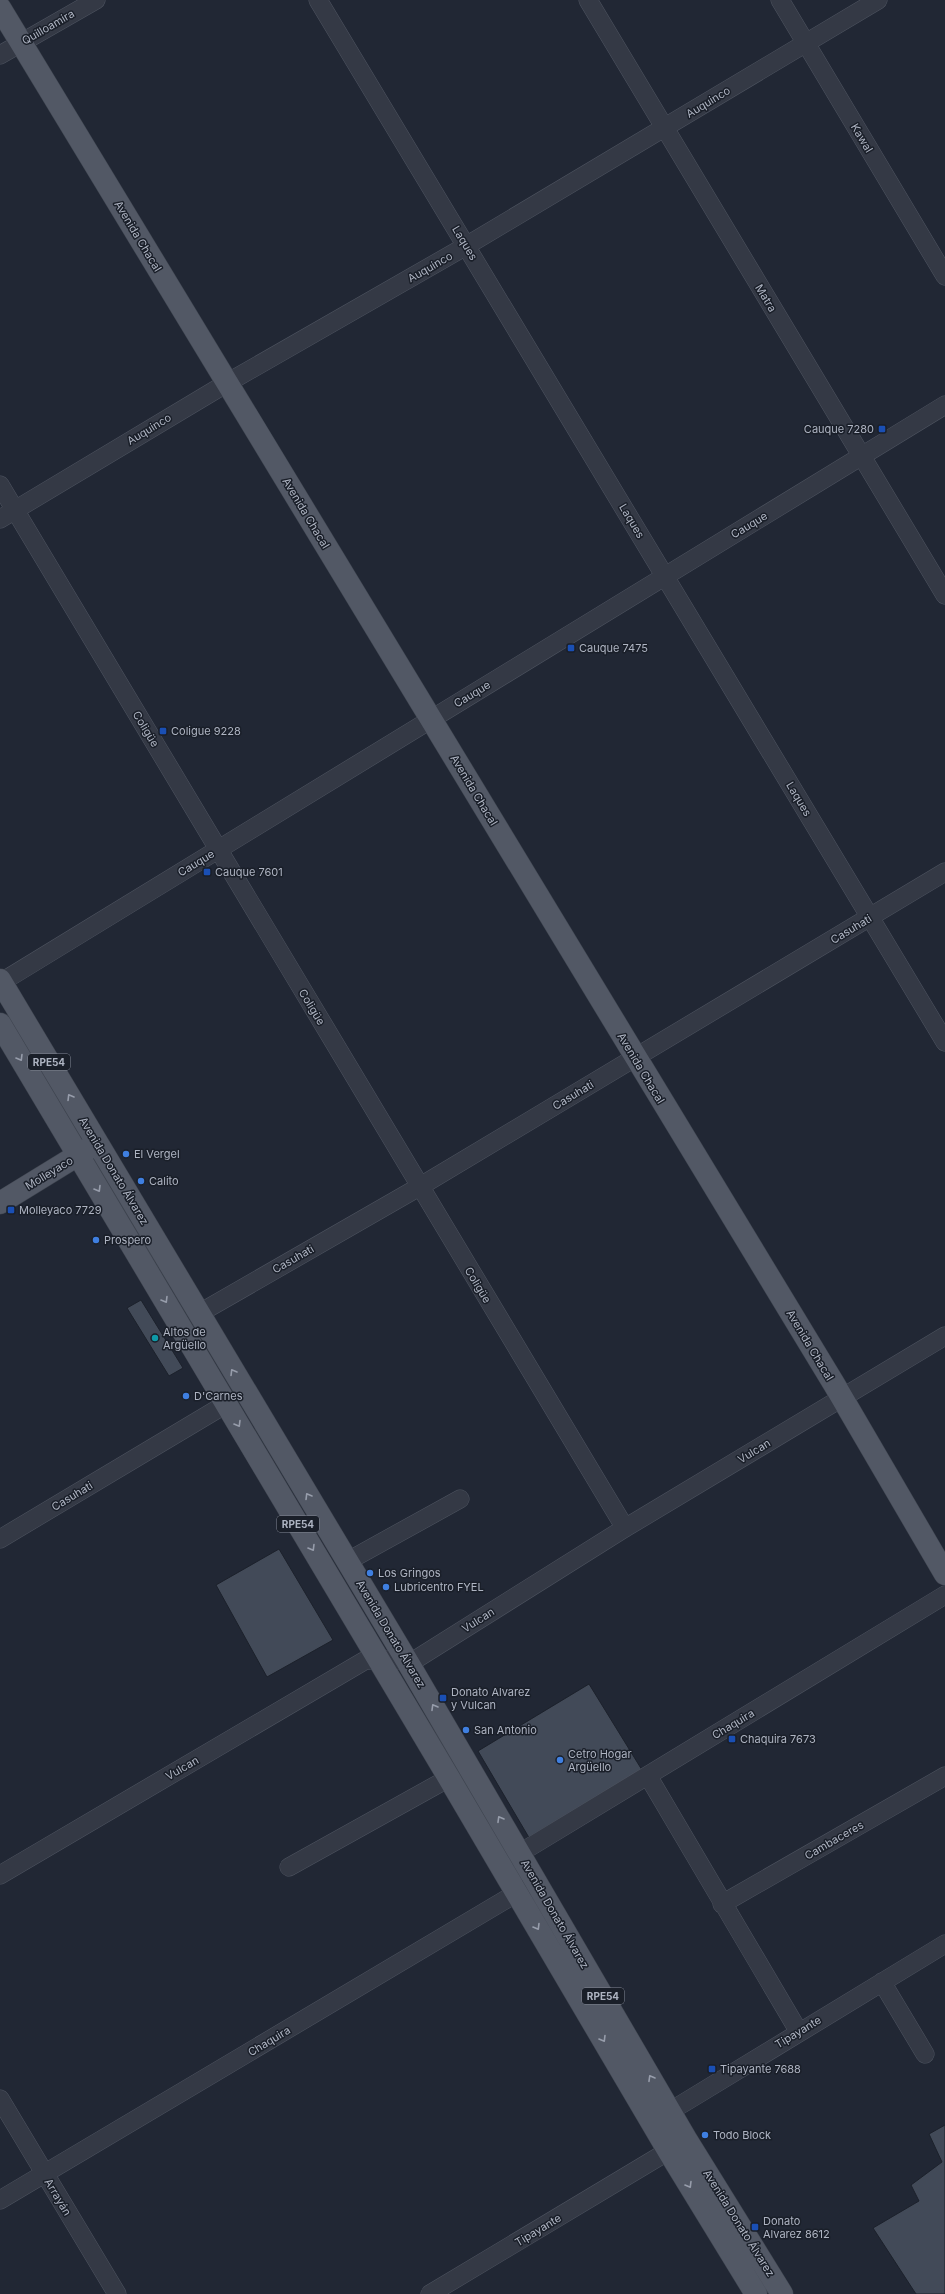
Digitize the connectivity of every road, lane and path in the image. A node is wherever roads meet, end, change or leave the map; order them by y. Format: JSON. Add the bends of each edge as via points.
{"nodes":[{"id":1,"x":96,"y":0,"type":"edge"},
{"id":2,"x":318,"y":0,"type":"edge"},
{"id":3,"x":588,"y":0,"type":"edge"},
{"id":4,"x":780,"y":0,"type":"edge"},
{"id":5,"x":878,"y":0,"type":"edge"},
{"id":6,"x":0,"y":8,"type":"edge"},
{"id":7,"x":21,"y":43,"type":"junction"},
{"id":8,"x":806,"y":43,"type":"junction"},
{"id":9,"x":0,"y":55,"type":"edge"},
{"id":10,"x":664,"y":128,"type":"junction"},
{"id":11,"x":466,"y":246,"type":"junction"},
{"id":12,"x":945,"y":276,"type":"edge"},
{"id":13,"x":227,"y":383,"type":"junction"},
{"id":14,"x":945,"y":405,"type":"edge"},
{"id":15,"x":862,"y":456,"type":"junction"},
{"id":16,"x":0,"y":485,"type":"edge"},
{"id":17,"x":7,"y":515,"type":"edge"},
{"id":18,"x":665,"y":576,"type":"junction"},
{"id":19,"x":945,"y":595,"type":"edge"},
{"id":20,"x":431,"y":720,"type":"junction"},
{"id":21,"x":218,"y":849,"type":"junction"},
{"id":22,"x":945,"y":872,"type":"edge"},
{"id":23,"x":870,"y":917,"type":"junction"},
{"id":24,"x":0,"y":982,"type":"edge"},
{"id":25,"x":0,"y":1024,"type":"edge"},
{"id":26,"x":945,"y":1042,"type":"edge"},
{"id":27,"x":635,"y":1058,"type":"junction"},
{"id":28,"x":97,"y":1142,"type":"junction"},
{"id":29,"x":78,"y":1155,"type":"junction"},
{"id":30,"x":419,"y":1186,"type":"junction"},
{"id":31,"x":0,"y":1203,"type":"edge"},
{"id":32,"x":198,"y":1314,"type":"junction"},
{"id":33,"x":945,"y":1336,"type":"edge"},
{"id":34,"x":842,"y":1398,"type":"junction"},
{"id":35,"x":226,"y":1404,"type":"junction"},
{"id":36,"x":460,"y":1499,"type":"dead end"},
{"id":37,"x":625,"y":1528,"type":"junction"},
{"id":38,"x":0,"y":1539,"type":"edge"},
{"id":39,"x":348,"y":1561,"type":"junction"},
{"id":40,"x":945,"y":1574,"type":"edge"},
{"id":41,"x":945,"y":1594,"type":"edge"},
{"id":42,"x":377,"y":1658,"type":"junction"},
{"id":43,"x":407,"y":1661,"type":"junction"},
{"id":44,"x":648,"y":1776,"type":"junction"},
{"id":45,"x":945,"y":1776,"type":"edge"},
{"id":46,"x":449,"y":1778,"type":"junction"},
{"id":47,"x":520,"y":1853,"type":"junction"},
{"id":48,"x":289,"y":1867,"type":"dead end"},
{"id":49,"x":0,"y":1875,"type":"edge"},
{"id":50,"x":537,"y":1881,"type":"junction"},
{"id":51,"x":517,"y":1894,"type":"junction"},
{"id":52,"x":722,"y":1904,"type":"junction"},
{"id":53,"x":945,"y":1944,"type":"edge"},
{"id":54,"x":882,"y":1982,"type":"junction"},
{"id":55,"x":799,"y":2032,"type":"junction"},
{"id":56,"x":924,"y":2054,"type":"dead end"},
{"id":57,"x":0,"y":2099,"type":"edge"},
{"id":58,"x":661,"y":2117,"type":"junction"},
{"id":59,"x":686,"y":2139,"type":"junction"},
{"id":60,"x":669,"y":2152,"type":"junction"},
{"id":61,"x":44,"y":2174,"type":"junction"},
{"id":62,"x":0,"y":2200,"type":"edge"},
{"id":63,"x":778,"y":2293,"type":"edge"},
{"id":64,"x":117,"y":2294,"type":"edge"},
{"id":65,"x":430,"y":2294,"type":"edge"},
{"id":66,"x":756,"y":2294,"type":"edge"}],
"edges":[{"from":1,"to":7,"type":"street","name":"Quilloamira"},
{"from":2,"to":11,"type":"street","name":"Laques"},
{"from":3,"to":10,"type":"street","name":"Matra"},
{"from":4,"to":8,"type":"street","name":"Kawal"},
{"from":5,"to":8,"type":"street","name":"Auquinco"},
{"from":6,"to":7,"type":"main road","name":"Avenida Chacal"},
{"from":7,"to":9,"type":"street","name":"Quilloamira"},
{"from":7,"to":13,"type":"main road","name":"Avenida Chacal"},
{"from":8,"to":10,"type":"street","name":"Auquinco"},
{"from":8,"to":12,"type":"street","name":"Kawal"},
{"from":10,"to":11,"type":"street","name":"Auquinco"},
{"from":10,"to":15,"type":"street","name":"Matra"},
{"from":11,"to":13,"type":"street","name":"Auquinco"},
{"from":11,"to":18,"type":"street","name":"Laques"},
{"from":13,"to":17,"type":"street","name":"Auquinco"},
{"from":13,"to":20,"type":"main road","name":"Avenida Chacal"},
{"from":14,"to":15,"type":"street","name":"Cauque"},
{"from":15,"to":18,"type":"street","name":"Cauque"},
{"from":15,"to":19,"type":"street","name":"Matra"},
{"from":16,"to":17,"type":"street","name":"Coligüe"},
{"from":17,"to":21,"type":"street","name":"Coligüe"},
{"from":18,"to":20,"type":"street","name":"Cauque"},
{"from":18,"to":23,"type":"street","name":"Laques"},
{"from":20,"to":21,"type":"street","name":"Cauque"},
{"from":20,"to":27,"type":"main road","name":"Avenida Chacal"},
{"from":21,"to":24,"type":"street","name":"Cauque"},
{"from":21,"to":30,"type":"street","name":"Coligüe"},
{"from":22,"to":23,"type":"street","name":"Casuhati"},
{"from":23,"to":26,"type":"street","name":"Laques"},
{"from":23,"to":27,"type":"street","name":"Casuhati"},
{"from":28,"to":24,"type":"main road","name":"Avenida Donato Álvarez","number":"RPE54","one_way":true},
{"from":25,"to":29,"type":"main road","name":"Avenida Donato Álvarez","number":"RPE54","one_way":true},
{"from":27,"to":30,"type":"street","name":"Casuhati"},
{"from":27,"to":34,"type":"main road","name":"Avenida Chacal"},
{"from":28,"to":29,"type":"main road","name":"Molleyaco"},
{"from":28,"to":32,"type":"main road","name":"Avenida Donato Álvarez","number":"RPE54"},
{"from":29,"to":31,"type":"main road","name":"Molleyaco"},
{"from":29,"to":35,"type":"main road","name":"Avenida Donato Álvarez","number":"RPE54","one_way":true},
{"from":30,"to":32,"type":"street","name":"Casuhati"},
{"from":30,"to":37,"type":"street","name":"Coligüe"},
{"from":39,"to":32,"type":"main road","name":"Avenida Donato Álvarez","number":"RPE54","one_way":true},
{"from":33,"to":34,"type":"street","name":"Vulcan"},
{"from":34,"to":37,"type":"street","name":"Vulcan"},
{"from":34,"to":40,"type":"main road","name":"Avenida Chacal"},
{"from":35,"to":38,"type":"street","name":"Casuhati"},
{"from":35,"to":42,"type":"main road","name":"Avenida Donato Álvarez","number":"RPE54","one_way":true},
{"from":36,"to":39,"type":"street"},
{"from":37,"to":43,"type":"street","name":"Vulcan","via":[[418,1658]]},
{"from":39,"to":43,"type":"main road","name":"Avenida Donato Álvarez","number":"RPE54"},
{"from":41,"to":44,"type":"street","name":"Chaquira"},
{"from":42,"to":43,"type":"street","name":"Vulcan"},
{"from":42,"to":46,"type":"main road","name":"Avenida Donato Álvarez","number":"RPE54"},
{"from":42,"to":49,"type":"street","name":"Vulcan","via":[[364,1662]]},
{"from":47,"to":43,"type":"main road","name":"Avenida Donato Álvarez","number":"RPE54","one_way":true},
{"from":44,"to":47,"type":"street","name":"Chaquira"},
{"from":44,"to":52,"type":"street"},
{"from":45,"to":52,"type":"street","name":"Cambaceres"},
{"from":46,"to":48,"type":"street"},
{"from":46,"to":51,"type":"main road","name":"Avenida Donato Álvarez","number":"RPE54"},
{"from":47,"to":50,"type":"main road","name":"Avenida Donato Álvarez","number":"RPE54"},
{"from":50,"to":51,"type":"street","name":"Chaquira"},
{"from":58,"to":50,"type":"main road","name":"Avenida Donato Álvarez","number":"RPE54","one_way":true},
{"from":51,"to":58,"type":"main road","name":"Avenida Donato Álvarez","number":"RPE54","one_way":true},
{"from":51,"to":61,"type":"street","name":"Chaquira"},
{"from":52,"to":55,"type":"street"},
{"from":53,"to":54,"type":"street","name":"Tipayante"},
{"from":54,"to":55,"type":"street","name":"Tipayante"},
{"from":54,"to":56,"type":"street"},
{"from":55,"to":58,"type":"street","name":"Tipayante"},
{"from":57,"to":61,"type":"street","name":"Arrayán"},
{"from":58,"to":59,"type":"main road","name":"Avenida Donato Álvarez","number":"RPE54"},
{"from":58,"to":60,"type":"main road","name":"Avenida Donato Álvarez","number":"RPE54"},
{"from":59,"to":60,"type":"street","name":"Tipayante"},
{"from":59,"to":63,"type":"main road","name":"Avenida Donato Álvarez","number":"RPE54"},
{"from":60,"to":65,"type":"street","name":"Tipayante"},
{"from":60,"to":66,"type":"main road","name":"Avenida Donato Álvarez","number":"RPE54","one_way":true},
{"from":61,"to":62,"type":"street","name":"Chaquira"},
{"from":61,"to":64,"type":"street","name":"Arrayán"}]}
